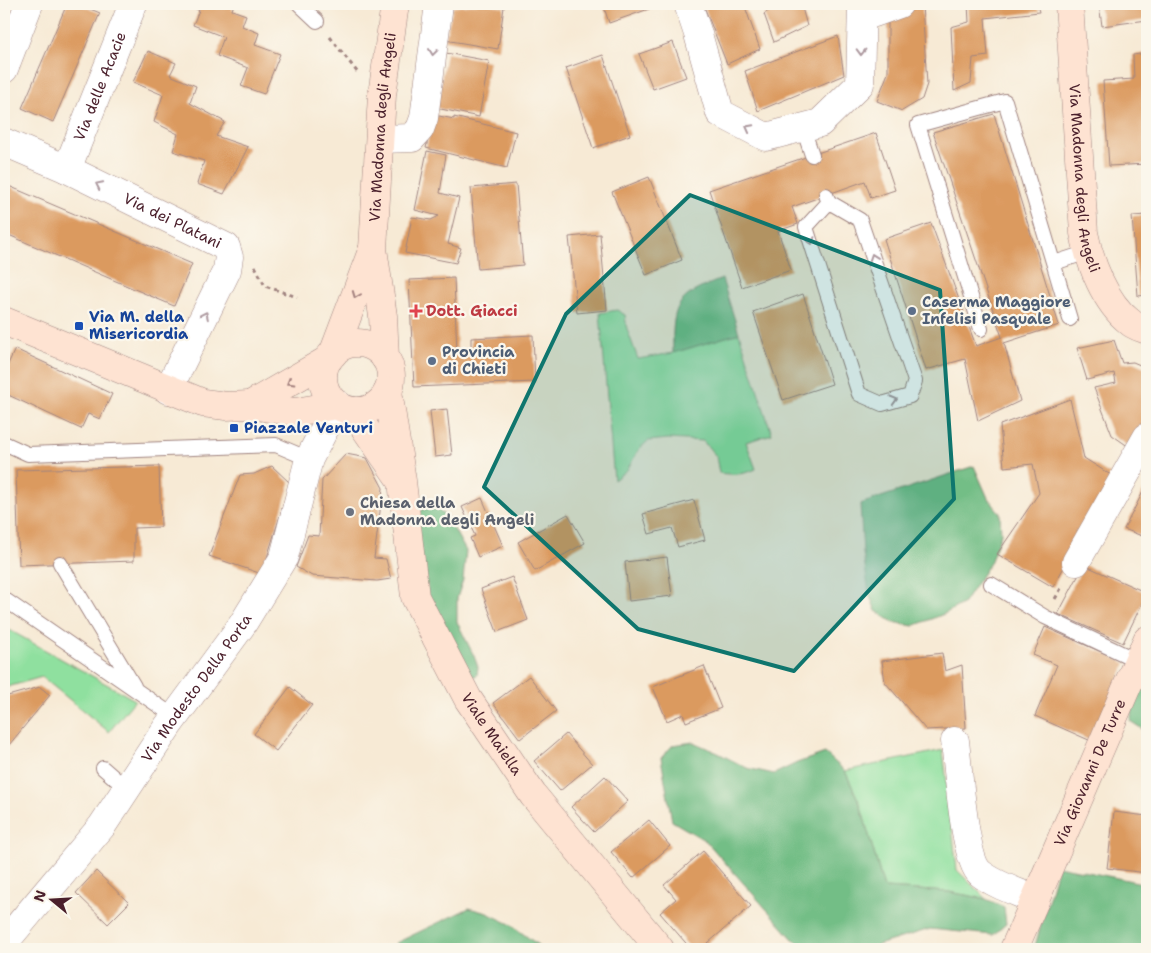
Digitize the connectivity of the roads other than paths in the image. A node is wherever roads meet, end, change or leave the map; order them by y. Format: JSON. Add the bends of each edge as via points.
{"nodes":[{"id":1,"x":30,"y":4,"type":"edge"},
{"id":2,"x":133,"y":4,"type":"edge"},
{"id":3,"x":299,"y":4,"type":"edge"},
{"id":4,"x":395,"y":4,"type":"edge"},
{"id":5,"x":439,"y":4,"type":"edge"},
{"id":6,"x":688,"y":4,"type":"edge"},
{"id":7,"x":899,"y":4,"type":"edge"},
{"id":8,"x":1069,"y":4,"type":"edge"},
{"id":9,"x":862,"y":5,"type":"edge"},
{"id":10,"x":317,"y":20,"type":"road end"},
{"id":11,"x":4,"y":69,"type":"edge"},
{"id":12,"x":803,"y":128,"type":"junction"},
{"id":13,"x":380,"y":139,"type":"junction"},
{"id":14,"x":4,"y":142,"type":"edge"},
{"id":15,"x":812,"y":155,"type":"dead end"},
{"id":16,"x":67,"y":169,"type":"junction"},
{"id":17,"x":828,"y":198,"type":"joint"},
{"id":18,"x":373,"y":250,"type":"junction"},
{"id":19,"x":1088,"y":252,"type":"junction"},
{"id":20,"x":1054,"y":263,"type":"junction"},
{"id":21,"x":1070,"y":318,"type":"dead end"},
{"id":22,"x":4,"y":322,"type":"edge"},
{"id":23,"x":982,"y":329,"type":"dead end"},
{"id":24,"x":1147,"y":330,"type":"edge"},
{"id":25,"x":331,"y":357,"type":"junction"},
{"id":26,"x":385,"y":358,"type":"junction"},
{"id":27,"x":168,"y":390,"type":"junction"},
{"id":28,"x":388,"y":391,"type":"junction"},
{"id":29,"x":250,"y":405,"type":"junction"},
{"id":30,"x":343,"y":407,"type":"junction"},
{"id":31,"x":1147,"y":437,"type":"edge"},
{"id":32,"x":4,"y":443,"type":"edge"},
{"id":33,"x":309,"y":459,"type":"junction"},
{"id":34,"x":402,"y":481,"type":"junction"},
{"id":35,"x":1076,"y":562,"type":"road end"},
{"id":36,"x":60,"y":563,"type":"dead end"},
{"id":37,"x":991,"y":584,"type":"dead end"},
{"id":38,"x":4,"y":599,"type":"edge"},
{"id":39,"x":1144,"y":648,"type":"edge"},
{"id":40,"x":137,"y":691,"type":"junction"},
{"id":41,"x":175,"y":717,"type":"junction"},
{"id":42,"x":955,"y":741,"type":"dead end"},
{"id":43,"x":103,"y":768,"type":"dead end"},
{"id":44,"x":126,"y":789,"type":"junction"},
{"id":45,"x":1035,"y":900,"type":"junction"},
{"id":46,"x":4,"y":943,"type":"edge"},
{"id":47,"x":660,"y":949,"type":"edge"},
{"id":48,"x":1014,"y":949,"type":"edge"}],
"edges":[{"from":1,"to":11,"type":"street"},
{"from":2,"to":16,"type":"street","name":"Via delle Acacie"},
{"from":3,"to":10,"type":"lane"},
{"from":4,"to":13,"type":"main road","name":"Via Madonna degli Angeli","via":[[382,95]]},
{"from":5,"to":13,"type":"street","one_way":true,"via":[[420,129],[412,138]]},
{"from":12,"to":6,"type":"street","one_way":true,"via":[[766,137],[720,112]]},
{"from":7,"to":9,"type":"street","via":[[874,13]]},
{"from":8,"to":19,"type":"main road","name":"Via Madonna degli Angeli","via":[[1084,233]]},
{"from":9,"to":12,"type":"street","one_way":true,"via":[[860,84],[820,123]]},
{"from":12,"to":15,"type":"lane"},
{"from":13,"to":18,"type":"main road","name":"Via Madonna degli Angeli"},
{"from":14,"to":16,"type":"street","name":"Via dei Platani"},
{"from":27,"to":16,"type":"street","name":"Via dei Platani","one_way":true,"via":[[227,270],[229,258],[226,247]]},
{"from":17,"to":17,"type":"lane","one_way":true,"via":[[806,227],[859,394],[882,404],[910,396],[915,381],[860,220]]},
{"from":18,"to":25,"type":"main road","one_way":true},
{"from":18,"to":26,"type":"main road","via":[[383,316]]},
{"from":19,"to":20,"type":"lane"},
{"from":19,"to":24,"type":"main road","name":"Via Madonna degli Angeli","via":[[1108,299],[1130,322]]},
{"from":20,"to":21,"type":"lane"},
{"from":20,"to":23,"type":"lane","via":[[1005,101],[918,125]]},
{"from":22,"to":27,"type":"main road"},
{"from":25,"to":26,"type":"main road","via":[[342,347],[358,343],[378,350]]},
{"from":25,"to":29,"type":"main road","one_way":true},
{"from":25,"to":30,"type":"main road","via":[[325,368],[324,386],[332,399]]},
{"from":26,"to":28,"type":"main road","via":[[391,377]]},
{"from":27,"to":29,"type":"main road","via":[[203,403]]},
{"from":28,"to":30,"type":"main road","via":[[377,405],[368,409]]},
{"from":28,"to":34,"type":"main road","name":"Viale Maiella"},
{"from":29,"to":30,"type":"main road","via":[[295,412]]},
{"from":30,"to":33,"type":"street","name":"Via Modesto Della Porta","via":[[326,426]]},
{"from":30,"to":34,"type":"main road"},
{"from":31,"to":35,"type":"street"},
{"from":32,"to":33,"type":"lane","via":[[28,454],[276,445]]},
{"from":33,"to":41,"type":"street","name":"Via Modesto Della Porta","via":[[284,557],[242,625]]},
{"from":34,"to":47,"type":"main road","name":"Viale Maiella","via":[[415,597],[468,699],[533,795]]},
{"from":36,"to":40,"type":"lane"},
{"from":37,"to":39,"type":"lane","via":[[1045,617]]},
{"from":38,"to":40,"type":"lane"},
{"from":39,"to":45,"type":"main road","name":"Via Giovanni De Turre"},
{"from":40,"to":41,"type":"lane"},
{"from":41,"to":44,"type":"street","name":"Via Modesto Della Porta"},
{"from":42,"to":45,"type":"street","via":[[969,850],[978,872]]},
{"from":43,"to":44,"type":"lane"},
{"from":44,"to":46,"type":"street","name":"Via Modesto Della Porta","via":[[102,826]]},
{"from":45,"to":48,"type":"main road","name":"Via Giovanni De Turre"}]}
